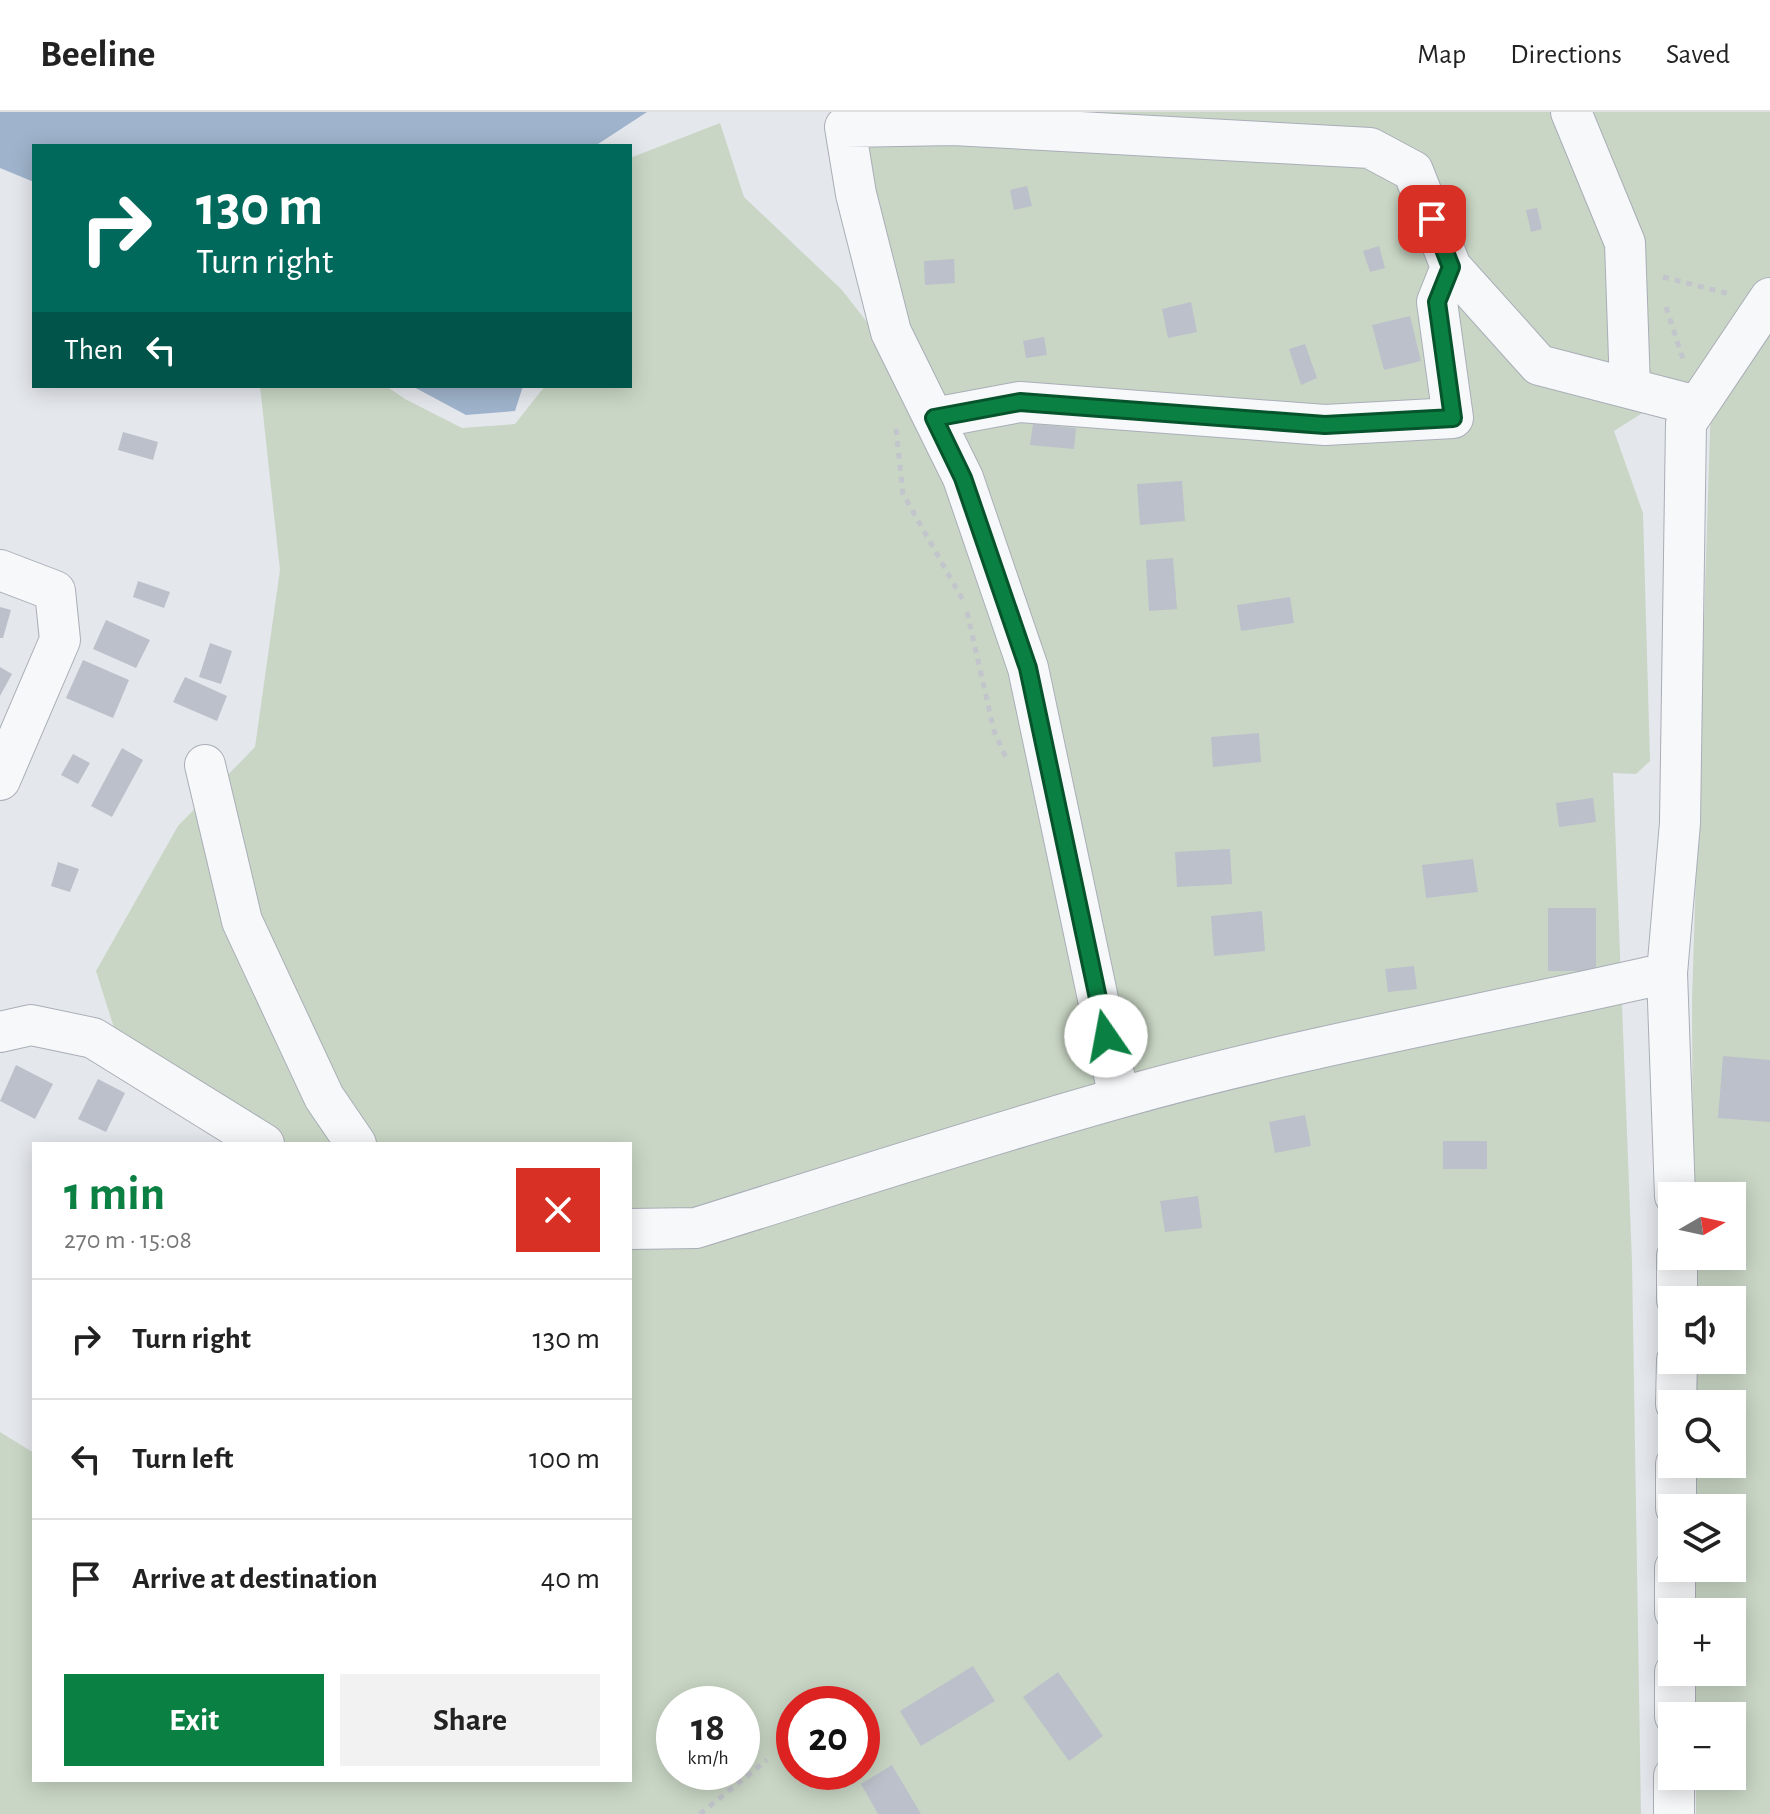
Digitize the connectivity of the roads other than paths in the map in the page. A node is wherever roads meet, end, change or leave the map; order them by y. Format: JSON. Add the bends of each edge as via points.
{"nodes":[{"id":1,"x":1571,"y":112,"type":"edge"},
{"id":2,"x":1451,"y":267,"type":"junction"},
{"id":3,"x":1755,"y":297,"type":"edge"},
{"id":4,"x":1630,"y":388,"type":"junction"},
{"id":5,"x":1697,"y":406,"type":"junction"},
{"id":6,"x":915,"y":423,"type":"junction"},
{"id":7,"x":0,"y":570,"type":"edge"},
{"id":8,"x":205,"y":765,"type":"dead end"},
{"id":9,"x":0,"y":780,"type":"edge"},
{"id":10,"x":1667,"y":973,"type":"junction"},
{"id":11,"x":0,"y":1032,"type":"edge"},
{"id":12,"x":1119,"y":1098,"type":"junction"},
{"id":13,"x":261,"y":1142,"type":"edge"},
{"id":14,"x":355,"y":1142,"type":"edge"},
{"id":15,"x":1674,"y":1182,"type":"edge"},
{"id":16,"x":632,"y":1229,"type":"edge"},
{"id":17,"x":1674,"y":1790,"type":"edge"},
{"id":18,"x":1674,"y":1814,"type":"edge"}],
"edges":[{"from":1,"to":4,"type":"street","via":[[1625,243]]},
{"from":2,"to":4,"type":"street","via":[[1539,365]]},
{"from":2,"to":6,"type":"street","via":[[1437,302],[1453,418],[1325,425],[1020,402]]},
{"from":2,"to":6,"type":"street","via":[[1413,171],[1370,148],[953,125],[845,127],[856,194]]},
{"from":3,"to":5,"type":"street"},
{"from":4,"to":5,"type":"street"},
{"from":5,"to":10,"type":"street","via":[[1686,423],[1680,823]]},
{"from":6,"to":12,"type":"street","via":[[963,478],[1028,668]]},
{"from":7,"to":9,"type":"street","via":[[55,591],[60,640]]},
{"from":8,"to":14,"type":"street","via":[[242,921],[324,1097]]},
{"from":10,"to":12,"type":"street","via":[[1295,1053]]},
{"from":10,"to":15,"type":"street"},
{"from":11,"to":13,"type":"street","via":[[31,1025],[93,1038]]},
{"from":12,"to":16,"type":"street","via":[[696,1228]]},
{"from":17,"to":18,"type":"street"}]}
